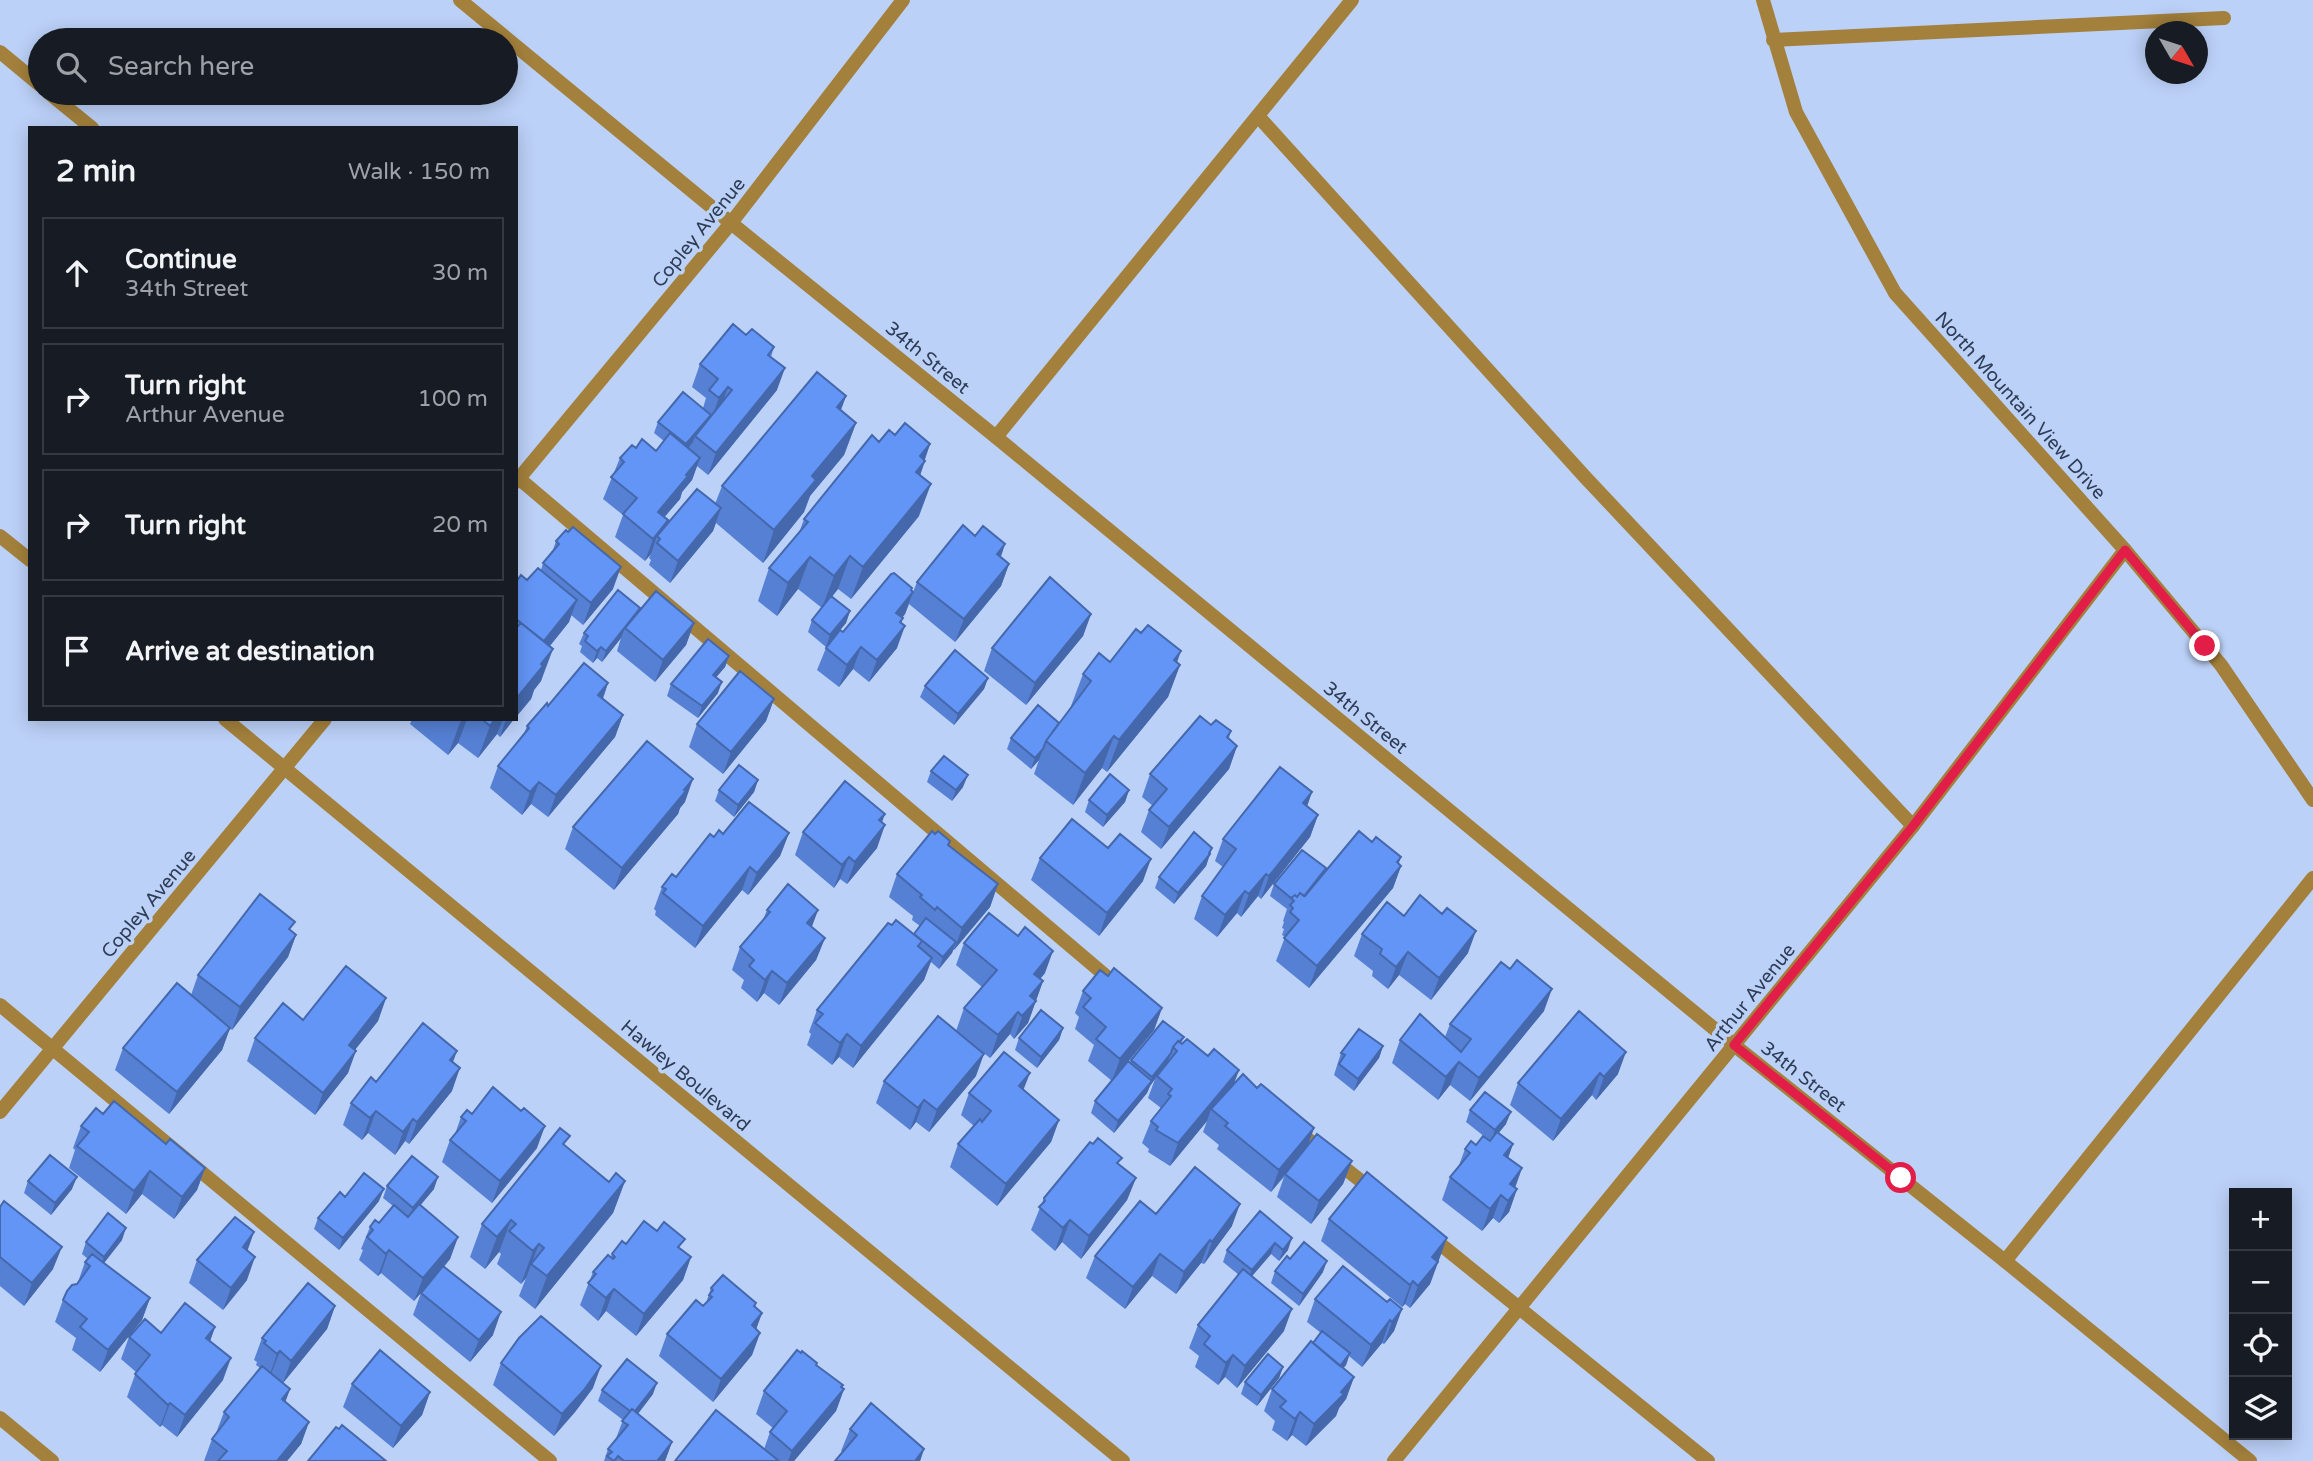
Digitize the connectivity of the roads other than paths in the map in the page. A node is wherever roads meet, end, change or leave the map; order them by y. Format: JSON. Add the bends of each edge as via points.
{"nodes":[{"id":1,"x":460,"y":0,"type":"edge"},
{"id":2,"x":903,"y":0,"type":"edge"},
{"id":3,"x":1352,"y":0,"type":"edge"},
{"id":4,"x":1763,"y":0,"type":"edge"},
{"id":5,"x":2224,"y":18,"type":"dead end"},
{"id":6,"x":494,"y":28,"type":"edge"},
{"id":7,"x":1773,"y":40,"type":"junction"},
{"id":8,"x":518,"y":48,"type":"edge"},
{"id":9,"x":0,"y":52,"type":"edge"},
{"id":10,"x":28,"y":75,"type":"edge"},
{"id":11,"x":64,"y":105,"type":"edge"},
{"id":12,"x":1258,"y":116,"type":"junction"},
{"id":13,"x":90,"y":126,"type":"edge"},
{"id":14,"x":731,"y":223,"type":"junction"},
{"id":15,"x":996,"y":437,"type":"junction"},
{"id":16,"x":518,"y":478,"type":"edge"},
{"id":17,"x":518,"y":480,"type":"edge"},
{"id":18,"x":0,"y":536,"type":"edge"},
{"id":19,"x":2125,"y":550,"type":"junction"},
{"id":20,"x":28,"y":558,"type":"edge"},
{"id":21,"x":227,"y":721,"type":"edge"},
{"id":22,"x":323,"y":721,"type":"edge"},
{"id":23,"x":285,"y":769,"type":"junction"},
{"id":24,"x":2313,"y":800,"type":"edge"},
{"id":25,"x":1913,"y":826,"type":"junction"},
{"id":26,"x":2313,"y":878,"type":"edge"},
{"id":27,"x":1119,"y":988,"type":"edge"},
{"id":28,"x":0,"y":1005,"type":"edge"},
{"id":29,"x":1734,"y":1045,"type":"junction"},
{"id":30,"x":52,"y":1048,"type":"junction"},
{"id":31,"x":0,"y":1112,"type":"edge"},
{"id":32,"x":1281,"y":1117,"type":"edge"},
{"id":33,"x":1389,"y":1203,"type":"edge"},
{"id":34,"x":1422,"y":1229,"type":"edge"},
{"id":35,"x":2005,"y":1261,"type":"junction"},
{"id":36,"x":1519,"y":1306,"type":"junction"},
{"id":37,"x":0,"y":1418,"type":"edge"},
{"id":38,"x":52,"y":1461,"type":"edge"},
{"id":39,"x":550,"y":1461,"type":"edge"},
{"id":40,"x":1123,"y":1461,"type":"edge"},
{"id":41,"x":1394,"y":1461,"type":"edge"},
{"id":42,"x":1708,"y":1461,"type":"edge"},
{"id":43,"x":2250,"y":1461,"type":"edge"}],
"edges":[{"from":1,"to":6,"type":"street","name":"34th Street"},
{"from":2,"to":14,"type":"street","name":"Copley Avenue"},
{"from":3,"to":12,"type":"street"},
{"from":4,"to":7,"type":"street","name":"North Mountain View Drive"},
{"from":5,"to":7,"type":"street"},
{"from":7,"to":19,"type":"street","name":"North Mountain View Drive","via":[[1796,112],[1895,293]]},
{"from":8,"to":14,"type":"street","name":"34th Street"},
{"from":9,"to":10,"type":"street"},
{"from":11,"to":13,"type":"street"},
{"from":12,"to":15,"type":"street"},
{"from":12,"to":25,"type":"street","via":[[1585,477]]},
{"from":14,"to":15,"type":"street","name":"34th Street"},
{"from":14,"to":16,"type":"street","name":"Copley Avenue"},
{"from":15,"to":29,"type":"street","name":"34th Street"},
{"from":17,"to":27,"type":"street"},
{"from":18,"to":20,"type":"street"},
{"from":19,"to":24,"type":"street","name":"North Mountain View Drive","via":[[2221,665]]},
{"from":19,"to":25,"type":"street","name":"Arthur Avenue"},
{"from":21,"to":23,"type":"street","name":"Hawley Boulevard"},
{"from":22,"to":23,"type":"street","name":"Copley Avenue"},
{"from":23,"to":30,"type":"street","name":"Copley Avenue"},
{"from":23,"to":40,"type":"street","name":"Hawley Boulevard"},
{"from":25,"to":29,"type":"street","name":"Arthur Avenue"},
{"from":26,"to":35,"type":"street"},
{"from":28,"to":30,"type":"street"},
{"from":29,"to":35,"type":"street","name":"34th Street"},
{"from":29,"to":36,"type":"street","name":"Arthur Avenue"},
{"from":30,"to":31,"type":"street","name":"Copley Avenue"},
{"from":30,"to":39,"type":"street"},
{"from":32,"to":33,"type":"street"},
{"from":34,"to":36,"type":"street"},
{"from":35,"to":43,"type":"street","name":"34th Street"},
{"from":36,"to":41,"type":"street","name":"Arthur Avenue"},
{"from":36,"to":42,"type":"street"},
{"from":37,"to":38,"type":"street"}]}
